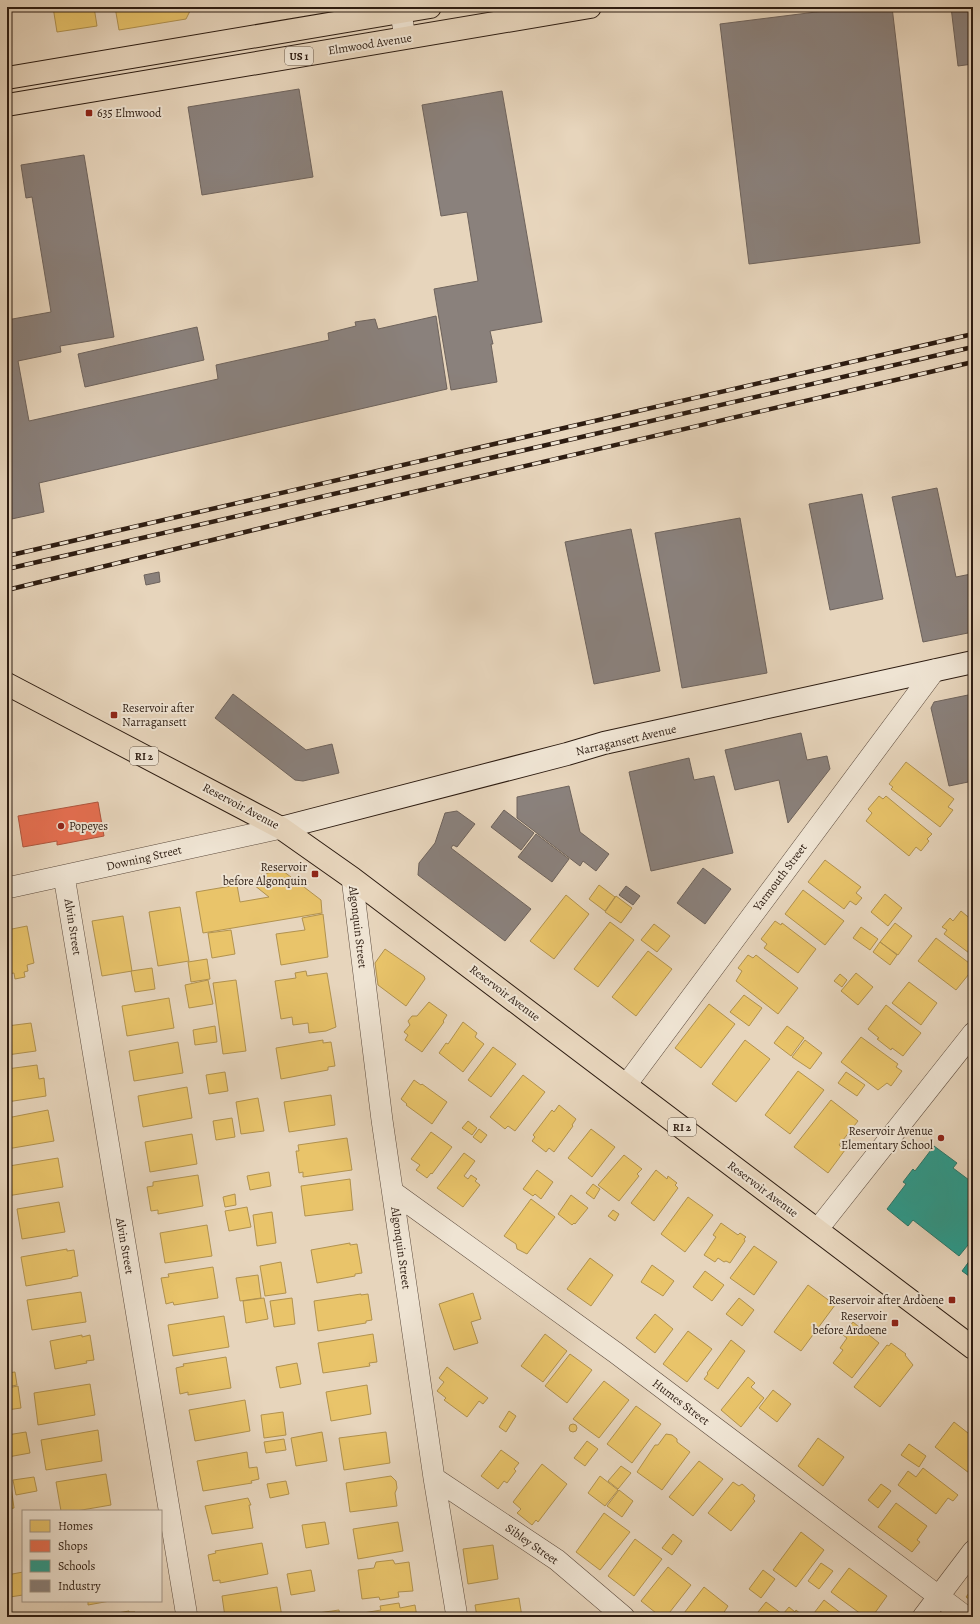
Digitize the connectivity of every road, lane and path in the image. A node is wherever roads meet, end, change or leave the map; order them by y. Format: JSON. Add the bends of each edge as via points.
{"nodes":[{"id":1,"x":430,"y":7,"type":"edge"},
{"id":2,"x":590,"y":7,"type":"edge"},
{"id":3,"x":400,"y":9,"type":"edge"},
{"id":4,"x":405,"y":38,"type":"junction"},
{"id":5,"x":7,"y":78,"type":"edge"},
{"id":6,"x":7,"y":105,"type":"edge"},
{"id":7,"x":973,"y":662,"type":"edge"},
{"id":8,"x":935,"y":670,"type":"junction"},
{"id":9,"x":7,"y":684,"type":"edge"},
{"id":10,"x":282,"y":828,"type":"junction"},
{"id":11,"x":64,"y":876,"type":"junction"},
{"id":12,"x":352,"y":878,"type":"junction"},
{"id":13,"x":7,"y":888,"type":"edge"},
{"id":14,"x":973,"y":1032,"type":"edge"},
{"id":15,"x":626,"y":1085,"type":"junction"},
{"id":16,"x":393,"y":1192,"type":"junction"},
{"id":17,"x":817,"y":1230,"type":"junction"},
{"id":18,"x":973,"y":1348,"type":"edge"},
{"id":19,"x":434,"y":1478,"type":"junction"},
{"id":20,"x":973,"y":1551,"type":"edge"},
{"id":21,"x":939,"y":1596,"type":"junction"},
{"id":22,"x":187,"y":1617,"type":"edge"},
{"id":23,"x":457,"y":1617,"type":"edge"},
{"id":24,"x":624,"y":1617,"type":"edge"},
{"id":25,"x":923,"y":1617,"type":"edge"},
{"id":26,"x":966,"y":1617,"type":"edge"}],
"edges":[{"from":1,"to":3,"type":"main road","number":"US 1"},
{"from":2,"to":4,"type":"main road","name":"Elmwood Avenue","number":"US 1"},
{"from":3,"to":4,"type":"street"},
{"from":3,"to":5,"type":"main road","number":"US 1"},
{"from":4,"to":6,"type":"main road","name":"Elmwood Avenue","number":"US 1"},
{"from":7,"to":8,"type":"street","name":"Narragansett Avenue"},
{"from":8,"to":10,"type":"street","name":"Narragansett Avenue","via":[[604,743]]},
{"from":8,"to":15,"type":"street","name":"Yarmouth Street"},
{"from":9,"to":10,"type":"main road","name":"Reservoir Avenue","number":"RI 2"},
{"from":10,"to":11,"type":"street","name":"Downing Street"},
{"from":10,"to":12,"type":"main road","name":"Reservoir Avenue","number":"RI 2"},
{"from":11,"to":13,"type":"street","name":"Downing Street"},
{"from":11,"to":22,"type":"street","name":"Alvin Street"},
{"from":12,"to":15,"type":"main road","name":"Reservoir Avenue","number":"RI 2"},
{"from":12,"to":16,"type":"street","name":"Algonquin Street"},
{"from":14,"to":17,"type":"street"},
{"from":15,"to":17,"type":"main road","name":"Reservoir Avenue","number":"RI 2"},
{"from":16,"to":19,"type":"street","name":"Algonquin Street"},
{"from":16,"to":21,"type":"street","name":"Humes Street","via":[[616,1353]]},
{"from":17,"to":18,"type":"main road","name":"Reservoir Avenue","number":"RI 2"},
{"from":19,"to":23,"type":"street","name":"Algonquin Street"},
{"from":19,"to":24,"type":"street","name":"Sibley Street","via":[[557,1560]]},
{"from":20,"to":21,"type":"street"},
{"from":21,"to":25,"type":"street"},
{"from":21,"to":26,"type":"street","name":"Humes Street"}]}
